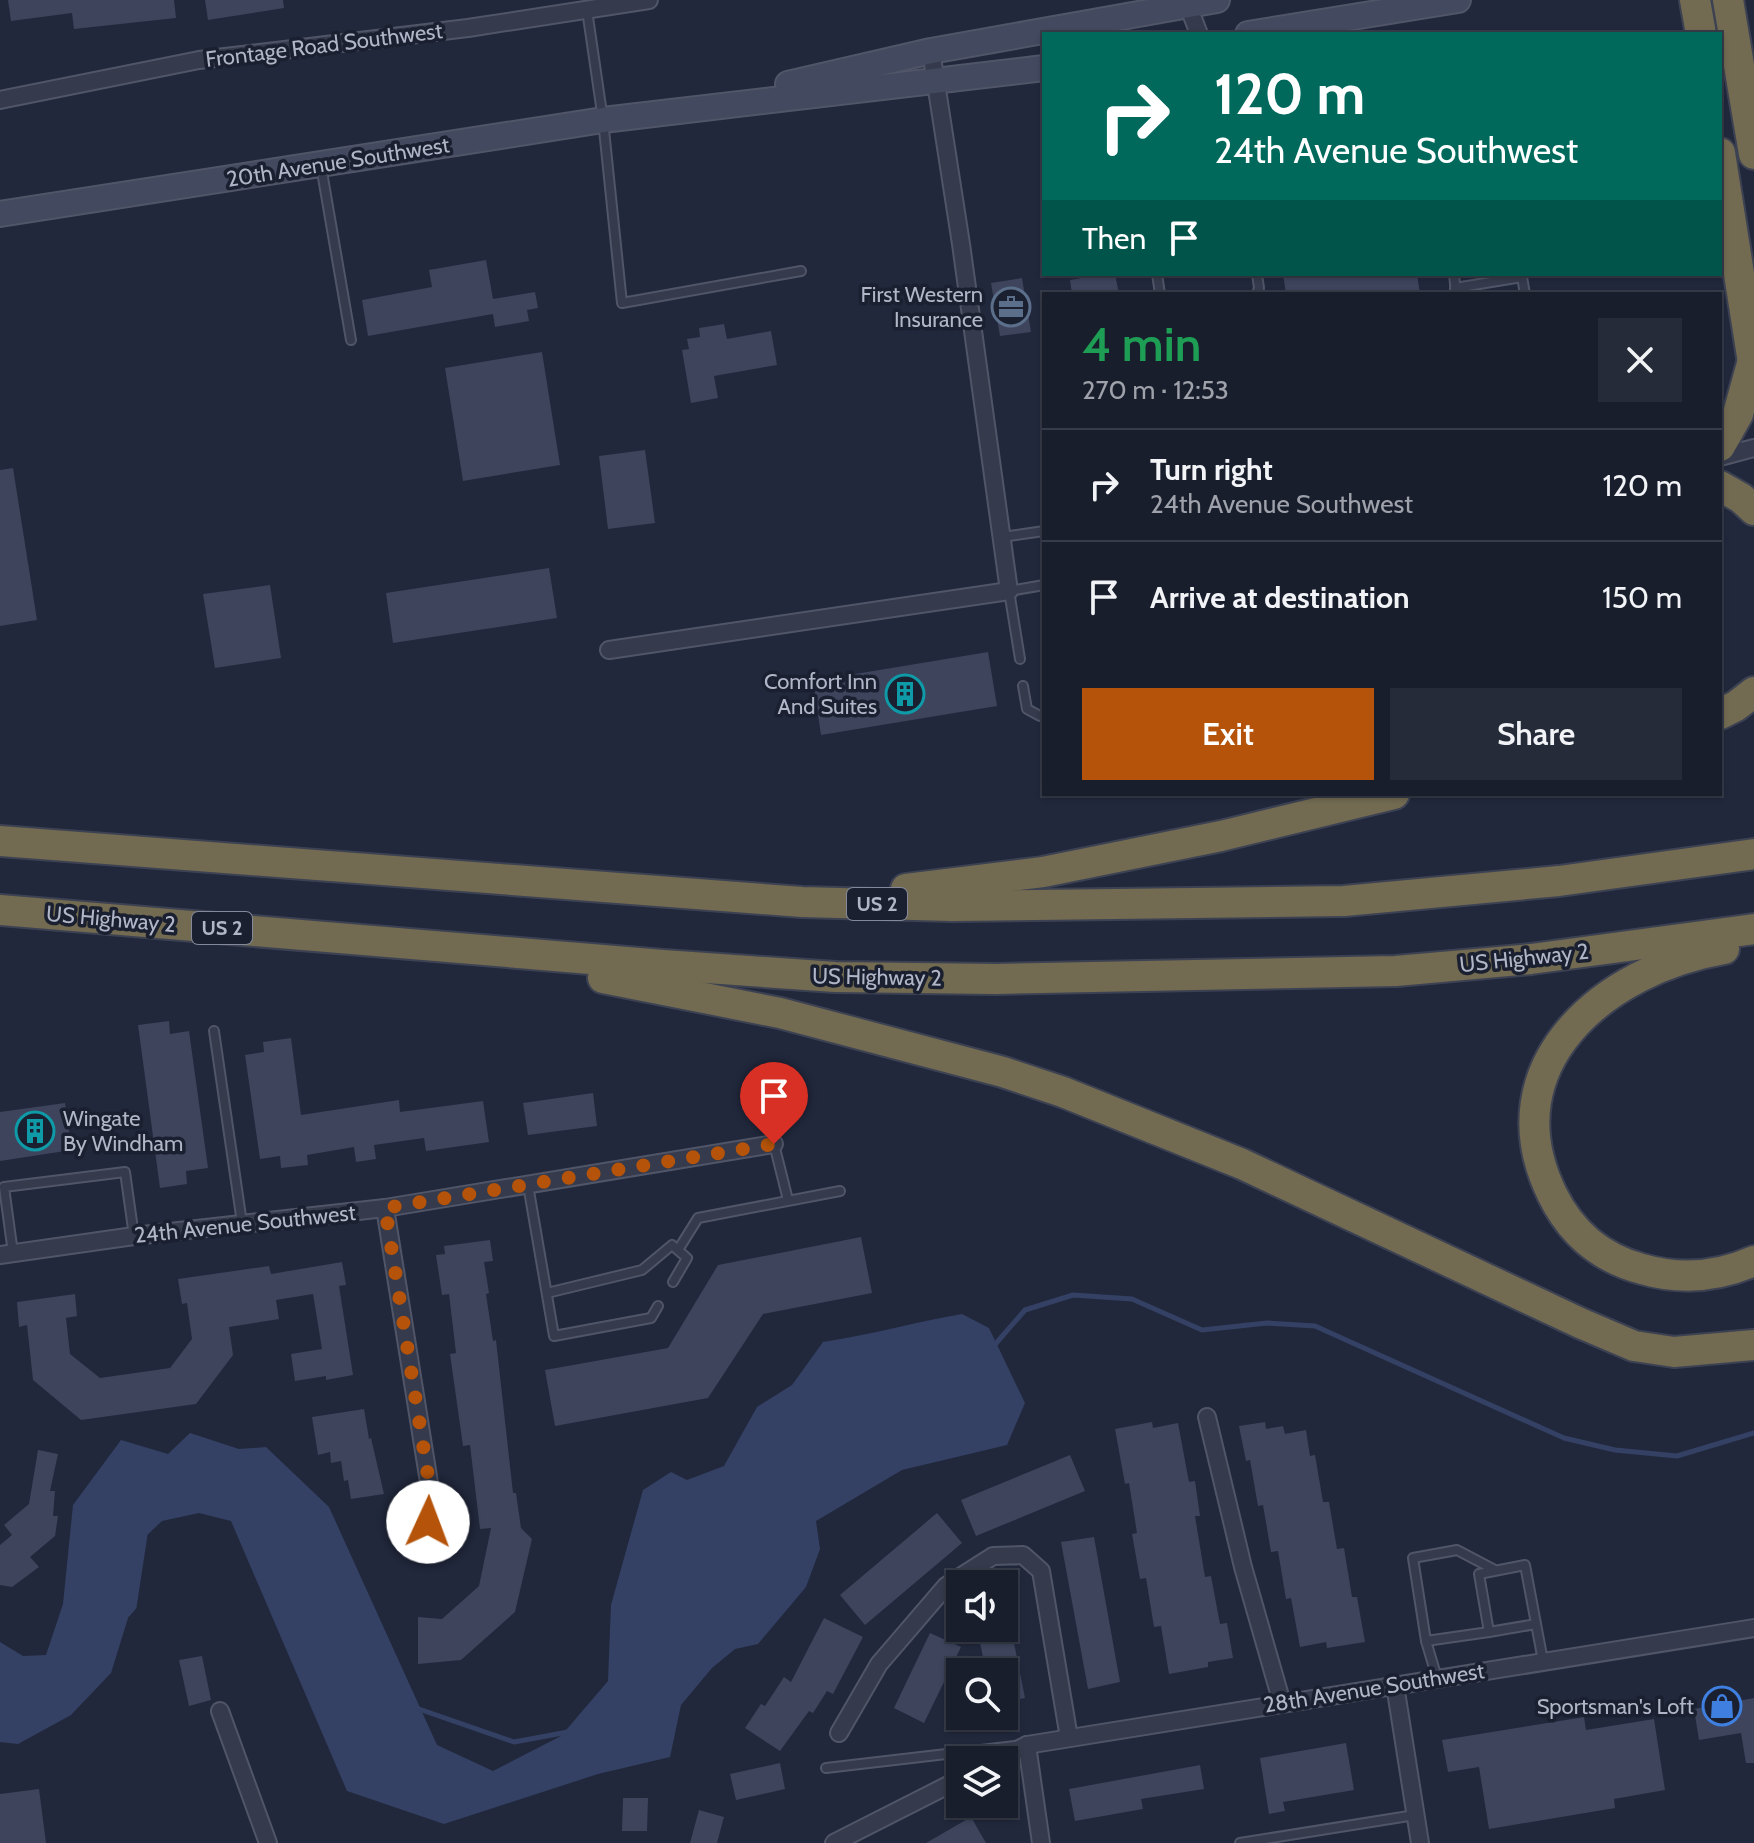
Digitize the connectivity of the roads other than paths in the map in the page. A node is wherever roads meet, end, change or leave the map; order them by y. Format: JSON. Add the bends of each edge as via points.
{"nodes":[{"id":1,"x":649,"y":0,"type":"edge"},
{"id":2,"x":1217,"y":0,"type":"edge"},
{"id":3,"x":1458,"y":0,"type":"edge"},
{"id":4,"x":1695,"y":0,"type":"edge"},
{"id":5,"x":1728,"y":0,"type":"edge"},
{"id":6,"x":1187,"y":2,"type":"edge"},
{"id":7,"x":587,"y":10,"type":"junction"},
{"id":8,"x":1198,"y":32,"type":"edge"},
{"id":9,"x":1265,"y":32,"type":"edge"},
{"id":10,"x":1701,"y":32,"type":"edge"},
{"id":11,"x":931,"y":51,"type":"junction"},
{"id":12,"x":1042,"y":68,"type":"edge"},
{"id":13,"x":936,"y":81,"type":"junction"},
{"id":14,"x":0,"y":100,"type":"edge"},
{"id":15,"x":676,"y":110,"type":"junction"},
{"id":16,"x":603,"y":120,"type":"junction"},
{"id":17,"x":1754,"y":154,"type":"edge"},
{"id":18,"x":321,"y":165,"type":"junction"},
{"id":19,"x":1722,"y":166,"type":"edge"},
{"id":20,"x":0,"y":214,"type":"edge"},
{"id":21,"x":801,"y":271,"type":"dead end"},
{"id":22,"x":1456,"y":291,"type":"edge"},
{"id":23,"x":1525,"y":292,"type":"edge"},
{"id":24,"x":351,"y":340,"type":"dead end"},
{"id":25,"x":1753,"y":365,"type":"edge"},
{"id":26,"x":1722,"y":442,"type":"edge"},
{"id":27,"x":1754,"y":448,"type":"edge"},
{"id":28,"x":1722,"y":456,"type":"edge"},
{"id":29,"x":1722,"y":487,"type":"edge"},
{"id":30,"x":1754,"y":510,"type":"edge"},
{"id":31,"x":1042,"y":531,"type":"edge"},
{"id":32,"x":1002,"y":537,"type":"junction"},
{"id":33,"x":1042,"y":585,"type":"edge"},
{"id":34,"x":1009,"y":591,"type":"junction"},
{"id":35,"x":609,"y":650,"type":"dead end"},
{"id":36,"x":1020,"y":659,"type":"dead end"},
{"id":37,"x":1023,"y":686,"type":"dead end"},
{"id":38,"x":1754,"y":692,"type":"edge"},
{"id":39,"x":1722,"y":713,"type":"edge"},
{"id":40,"x":1042,"y":715,"type":"edge"},
{"id":41,"x":1386,"y":796,"type":"edge"},
{"id":42,"x":0,"y":841,"type":"edge"},
{"id":43,"x":1754,"y":854,"type":"edge"},
{"id":44,"x":737,"y":897,"type":"junction"},
{"id":45,"x":4,"y":911,"type":"edge"},
{"id":46,"x":1754,"y":929,"type":"edge"},
{"id":47,"x":1754,"y":944,"type":"edge"},
{"id":48,"x":444,"y":947,"type":"junction"},
{"id":49,"x":214,"y":1031,"type":"dead end"},
{"id":50,"x":774,"y":1144,"type":"joint"},
{"id":51,"x":528,"y":1185,"type":"junction"},
{"id":52,"x":840,"y":1191,"type":"dead end"},
{"id":53,"x":788,"y":1200,"type":"junction"},
{"id":54,"x":385,"y":1208,"type":"junction"},
{"id":55,"x":242,"y":1223,"type":"junction"},
{"id":56,"x":134,"y":1236,"type":"junction"},
{"id":57,"x":678,"y":1250,"type":"junction"},
{"id":58,"x":6,"y":1254,"type":"edge"},
{"id":59,"x":1754,"y":1261,"type":"edge"},
{"id":60,"x":673,"y":1282,"type":"dead end"},
{"id":61,"x":547,"y":1293,"type":"junction"},
{"id":62,"x":658,"y":1306,"type":"dead end"},
{"id":63,"x":1754,"y":1345,"type":"edge"},
{"id":64,"x":1207,"y":1417,"type":"dead end"},
{"id":65,"x":425,"y":1549,"type":"dead end"},
{"id":66,"x":1496,"y":1571,"type":"junction"},
{"id":67,"x":1536,"y":1624,"type":"junction"},
{"id":68,"x":1754,"y":1628,"type":"edge"},
{"id":69,"x":1489,"y":1632,"type":"junction"},
{"id":70,"x":1426,"y":1641,"type":"junction"},
{"id":71,"x":1543,"y":1661,"type":"junction"},
{"id":72,"x":1437,"y":1678,"type":"junction"},
{"id":73,"x":1395,"y":1685,"type":"junction"},
{"id":74,"x":1282,"y":1703,"type":"junction"},
{"id":75,"x":220,"y":1711,"type":"dead end"},
{"id":76,"x":839,"y":1733,"type":"dead end"},
{"id":77,"x":1069,"y":1738,"type":"junction"},
{"id":78,"x":1027,"y":1745,"type":"junction"},
{"id":79,"x":1018,"y":1750,"type":"edge"},
{"id":80,"x":826,"y":1768,"type":"dead end"},
{"id":81,"x":946,"y":1786,"type":"edge"},
{"id":82,"x":1415,"y":1815,"type":"junction"},
{"id":83,"x":268,"y":1843,"type":"edge"},
{"id":84,"x":834,"y":1843,"type":"edge"},
{"id":85,"x":1041,"y":1843,"type":"edge"},
{"id":86,"x":1240,"y":1843,"type":"edge"},
{"id":87,"x":1420,"y":1843,"type":"edge"}],
"edges":[{"from":1,"to":7,"type":"street","name":"Frontage Road Southwest"},
{"from":2,"to":6,"type":"street","name":"20th Avenue Southwest"},
{"from":3,"to":9,"type":"street","via":[[1356,21]]},
{"from":4,"to":10,"type":"highway"},
{"from":5,"to":17,"type":"highway"},
{"from":6,"to":8,"type":"street"},
{"from":6,"to":11,"type":"street","name":"20th Avenue Southwest"},
{"from":7,"to":14,"type":"street","name":"Frontage Road Southwest","via":[[199,60]]},
{"from":7,"to":16,"type":"lane"},
{"from":11,"to":13,"type":"street"},
{"from":11,"to":15,"type":"street","name":"20th Avenue Southwest"},
{"from":12,"to":13,"type":"street","name":"20th Avenue Southwest"},
{"from":13,"to":15,"type":"street","name":"20th Avenue Southwest"},
{"from":13,"to":32,"type":"street"},
{"from":15,"to":16,"type":"street","name":"20th Avenue Southwest"},
{"from":16,"to":18,"type":"street","name":"20th Avenue Southwest"},
{"from":16,"to":21,"type":"lane","via":[[622,303]]},
{"from":18,"to":20,"type":"street","name":"20th Avenue Southwest"},
{"from":18,"to":24,"type":"lane"},
{"from":19,"to":25,"type":"highway"},
{"from":22,"to":23,"type":"lane","via":[[1522,277]]},
{"from":25,"to":26,"type":"highway","via":[[1738,414]]},
{"from":27,"to":28,"type":"street"},
{"from":29,"to":30,"type":"highway"},
{"from":31,"to":32,"type":"lane"},
{"from":32,"to":34,"type":"street"},
{"from":33,"to":34,"type":"lane"},
{"from":34,"to":35,"type":"street"},
{"from":34,"to":36,"type":"lane"},
{"from":37,"to":40,"type":"lane","via":[[1027,709]]},
{"from":38,"to":39,"type":"highway"},
{"from":41,"to":44,"type":"highway","via":[[1043,872],[918,889]]},
{"from":42,"to":44,"type":"highway","number":"US 2"},
{"from":43,"to":44,"type":"highway","number":"US 2","via":[[1559,881],[1344,901],[952,906]]},
{"from":45,"to":48,"type":"highway","name":"US Highway 2","number":"US 2"},
{"from":46,"to":48,"type":"highway","name":"US Highway 2","number":"US 2","via":[[1396,971],[1071,978],[835,977]]},
{"from":47,"to":59,"type":"highway","via":[[1703,953],[1610,993],[1576,1024],[1550,1059],[1534,1115],[1548,1184],[1566,1220],[1596,1250],[1658,1274],[1701,1276]]},
{"from":48,"to":63,"type":"highway","via":[[519,966],[626,981],[780,1013],[1003,1072],[1242,1164],[1634,1346],[1674,1352]]},
{"from":49,"to":55,"type":"lane"},
{"from":50,"to":51,"type":"street","name":"24th Avenue Southwest"},
{"from":50,"to":53,"type":"lane"},
{"from":51,"to":54,"type":"street","name":"24th Avenue Southwest"},
{"from":51,"to":61,"type":"lane"},
{"from":52,"to":53,"type":"lane"},
{"from":53,"to":57,"type":"lane","via":[[698,1218]]},
{"from":54,"to":55,"type":"street","name":"24th Avenue Southwest"},
{"from":54,"to":65,"type":"street","via":[[431,1495]]},
{"from":55,"to":56,"type":"street","name":"24th Avenue Southwest"},
{"from":56,"to":58,"type":"street","name":"24th Avenue Southwest"},
{"from":56,"to":58,"type":"lane","via":[[125,1172],[4,1187]]},
{"from":57,"to":60,"type":"lane","via":[[687,1258]]},
{"from":57,"to":61,"type":"lane","via":[[672,1245],[642,1270]]},
{"from":61,"to":62,"type":"lane","via":[[554,1336],[651,1318]]},
{"from":64,"to":74,"type":"street"},
{"from":66,"to":67,"type":"lane","via":[[1525,1565]]},
{"from":66,"to":69,"type":"lane","via":[[1479,1574]]},
{"from":66,"to":70,"type":"lane","via":[[1457,1550],[1413,1558]]},
{"from":67,"to":69,"type":"lane"},
{"from":67,"to":71,"type":"lane"},
{"from":68,"to":71,"type":"street","name":"28th Avenue Southwest"},
{"from":69,"to":70,"type":"lane"},
{"from":70,"to":72,"type":"lane"},
{"from":71,"to":72,"type":"street","name":"28th Avenue Southwest"},
{"from":72,"to":73,"type":"street","name":"28th Avenue Southwest"},
{"from":73,"to":74,"type":"street","name":"28th Avenue Southwest"},
{"from":73,"to":82,"type":"street"},
{"from":74,"to":77,"type":"street","name":"28th Avenue Southwest"},
{"from":75,"to":83,"type":"street"},
{"from":76,"to":77,"type":"street","via":[[879,1664],[946,1586],[993,1556],[1023,1555],[1041,1571]]},
{"from":77,"to":78,"type":"street","name":"28th Avenue Southwest"},
{"from":78,"to":79,"type":"street","name":"28th Avenue Southwest"},
{"from":78,"to":80,"type":"lane"},
{"from":78,"to":85,"type":"street"},
{"from":81,"to":84,"type":"street"},
{"from":82,"to":86,"type":"lane"},
{"from":82,"to":87,"type":"street"}]}
